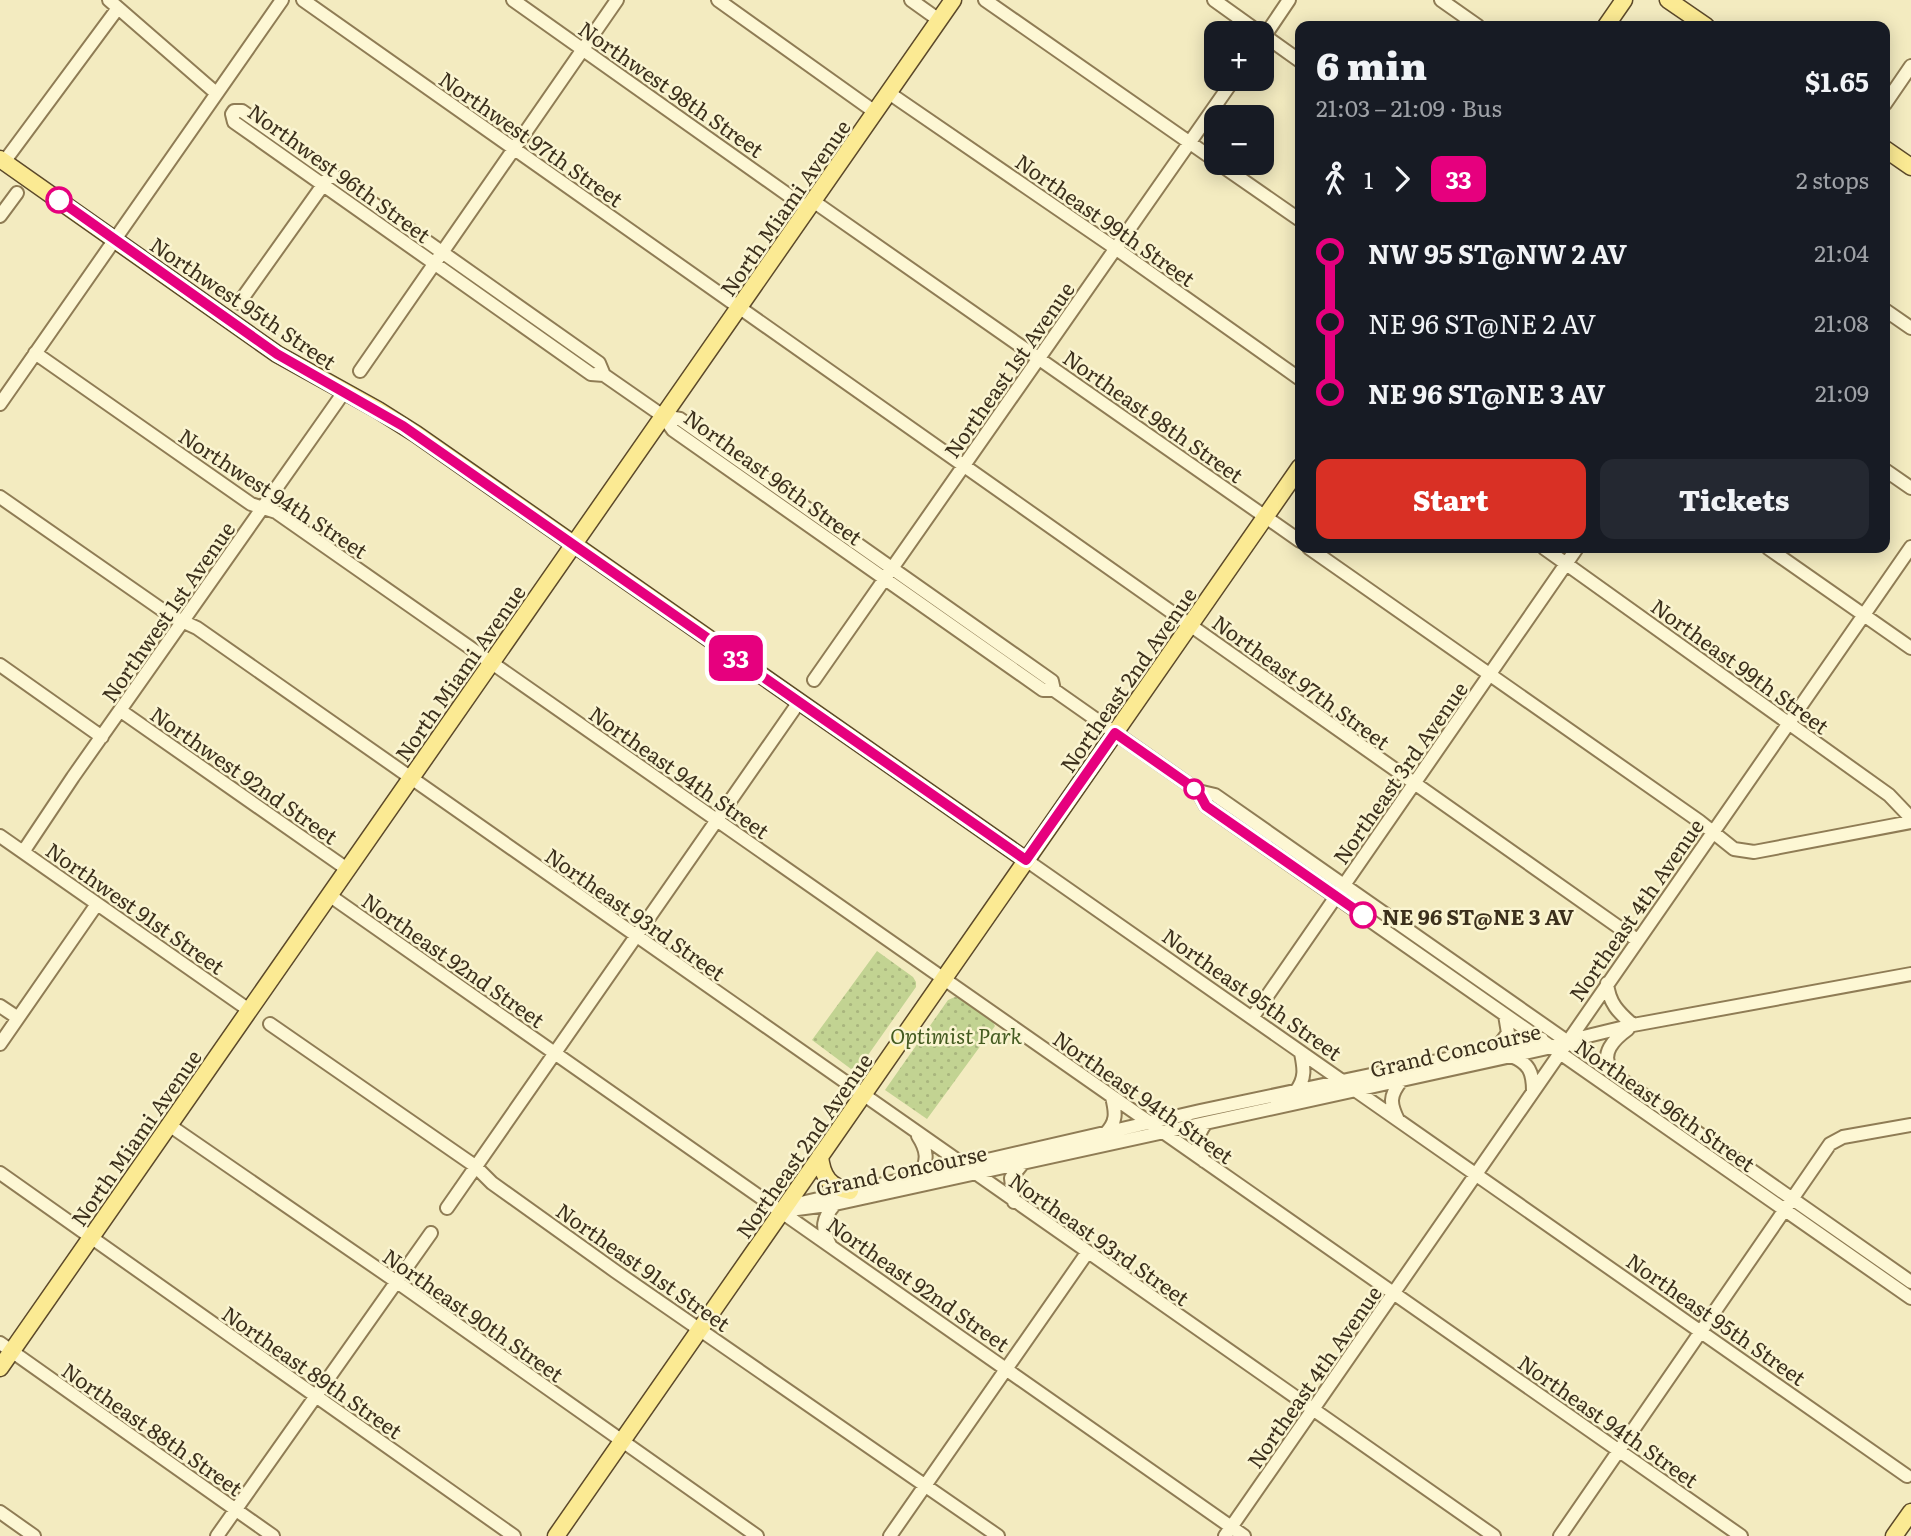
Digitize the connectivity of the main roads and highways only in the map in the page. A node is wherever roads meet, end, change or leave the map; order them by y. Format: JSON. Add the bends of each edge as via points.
{"nodes":[{"id":1,"x":953,"y":0,"type":"edge"},
{"id":2,"x":1625,"y":0,"type":"edge"},
{"id":3,"x":1668,"y":0,"type":"edge"},
{"id":4,"x":1610,"y":21,"type":"edge"},
{"id":5,"x":1699,"y":21,"type":"edge"},
{"id":6,"x":1890,"y":152,"type":"edge"},
{"id":7,"x":2,"y":161,"type":"edge"},
{"id":8,"x":1911,"y":167,"type":"edge"},
{"id":9,"x":1295,"y":474,"type":"edge"},
{"id":10,"x":574,"y":544,"type":"junction"},
{"id":11,"x":1026,"y":860,"type":"junction"},
{"id":12,"x":820,"y":1156,"type":"junction"},
{"id":13,"x":850,"y":1191,"type":"road end"},
{"id":14,"x":6,"y":1347,"type":"edge"},
{"id":15,"x":0,"y":1367,"type":"edge"},
{"id":16,"x":1911,"y":1512,"type":"edge"},
{"id":17,"x":556,"y":1536,"type":"edge"},
{"id":18,"x":1894,"y":1536,"type":"edge"}],
"edges":[{"from":1,"to":10,"type":"main road","name":"North Miami Avenue"},
{"from":2,"to":4,"type":"main road"},
{"from":3,"to":5,"type":"main road"},
{"from":6,"to":8,"type":"main road"},
{"from":7,"to":10,"type":"main road","name":"Northwest 95th Street","via":[[277,354],[403,426]]},
{"from":9,"to":11,"type":"main road","name":"Northeast 2nd Avenue"},
{"from":10,"to":11,"type":"main road","name":"Northeast 95th Street"},
{"from":10,"to":14,"type":"main road","name":"North Miami Avenue","via":[[90,1238]]},
{"from":11,"to":12,"type":"main road","name":"Northeast 2nd Avenue"},
{"from":12,"to":13,"type":"main road","via":[[830,1183]]},
{"from":12,"to":17,"type":"main road","name":"Northeast 2nd Avenue"},
{"from":14,"to":15,"type":"main road","name":"North Miami Avenue"},
{"from":16,"to":18,"type":"main road"}]}
